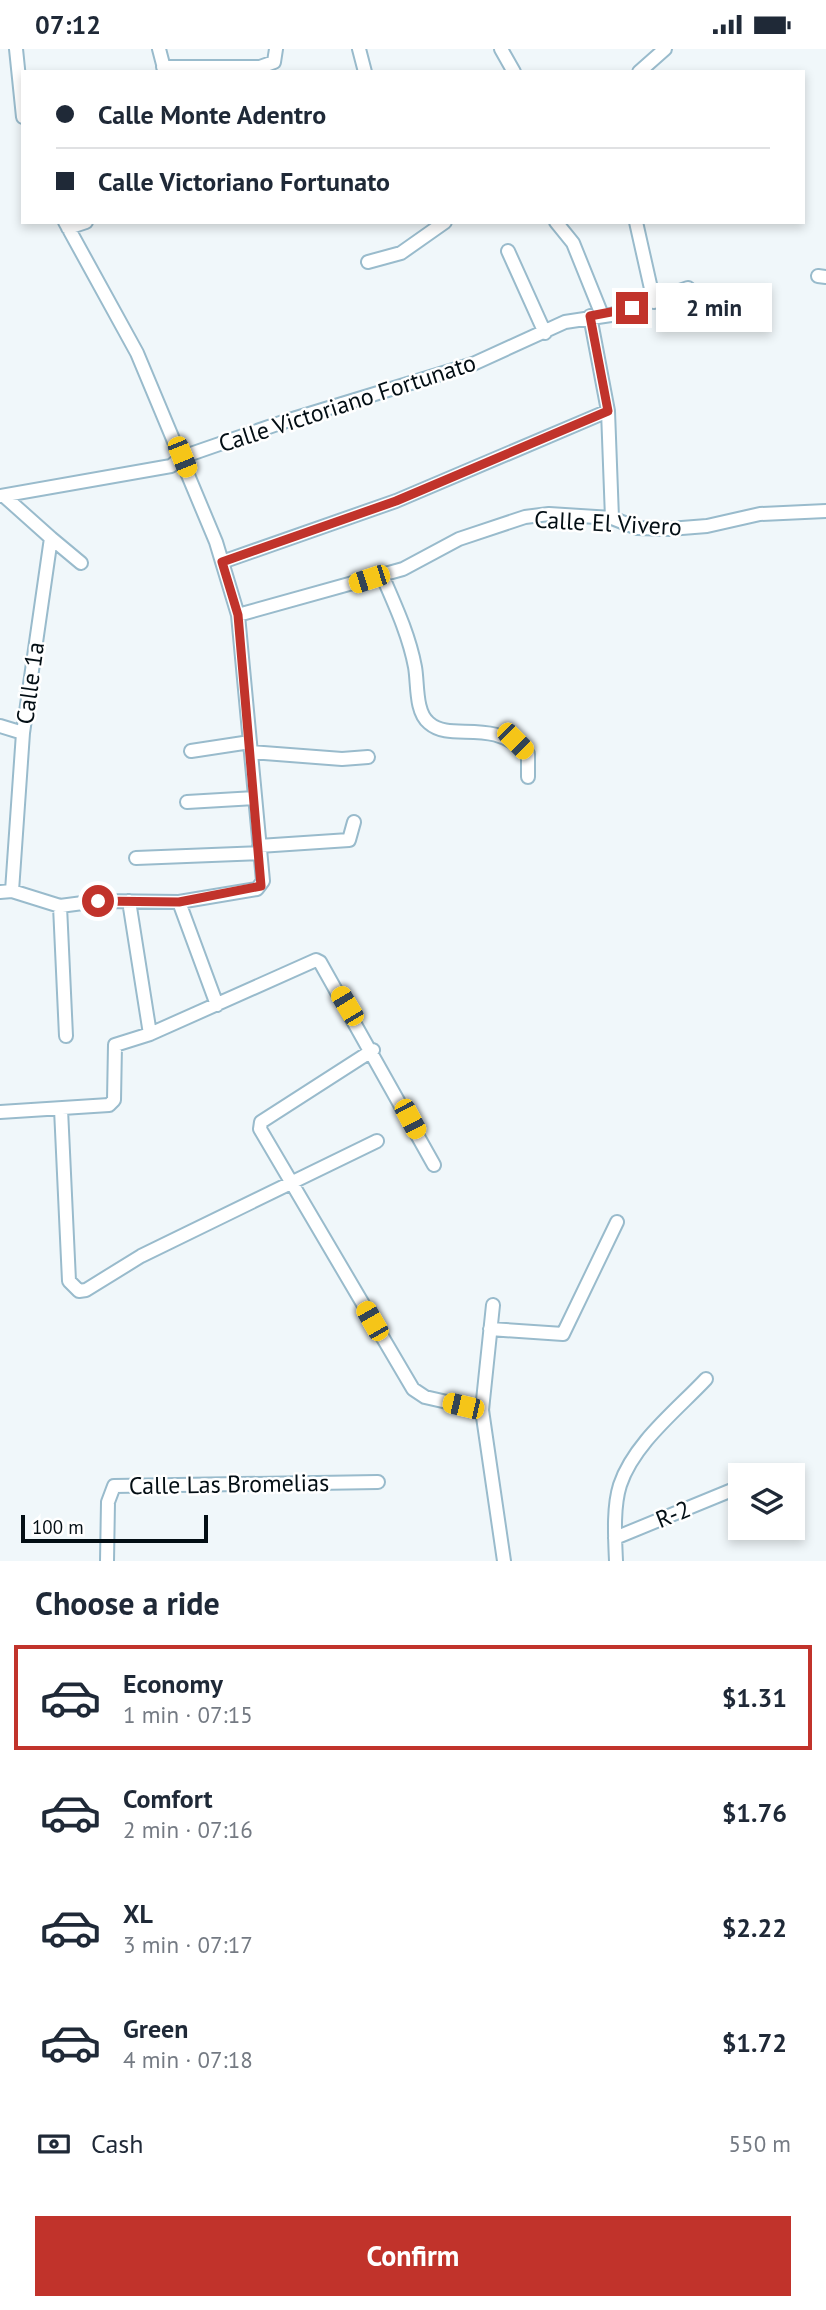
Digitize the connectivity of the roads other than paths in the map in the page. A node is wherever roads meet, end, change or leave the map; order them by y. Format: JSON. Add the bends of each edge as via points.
{"nodes":[{"id":1,"x":16,"y":49,"type":"edge"},
{"id":2,"x":159,"y":49,"type":"edge"},
{"id":3,"x":276,"y":49,"type":"edge"},
{"id":4,"x":359,"y":49,"type":"edge"},
{"id":5,"x":501,"y":49,"type":"edge"},
{"id":6,"x":665,"y":49,"type":"edge"},
{"id":7,"x":164,"y":69,"type":"edge"},
{"id":8,"x":258,"y":70,"type":"edge"},
{"id":9,"x":364,"y":70,"type":"edge"},
{"id":10,"x":513,"y":70,"type":"edge"},
{"id":11,"x":641,"y":70,"type":"edge"},
{"id":12,"x":21,"y":98,"type":"edge"},
{"id":13,"x":442,"y":224,"type":"edge"},
{"id":14,"x":558,"y":224,"type":"edge"},
{"id":15,"x":636,"y":224,"type":"edge"},
{"id":16,"x":66,"y":225,"type":"edge"},
{"id":17,"x":508,"y":251,"type":"dead end"},
{"id":18,"x":368,"y":262,"type":"dead end"},
{"id":19,"x":688,"y":288,"type":"dead end"},
{"id":20,"x":654,"y":302,"type":"junction"},
{"id":21,"x":596,"y":316,"type":"junction"},
{"id":22,"x":545,"y":333,"type":"junction"},
{"id":23,"x":608,"y":411,"type":"junction"},
{"id":24,"x":182,"y":457,"type":"junction"},
{"id":25,"x":2,"y":496,"type":"edge"},
{"id":26,"x":826,"y":511,"type":"edge"},
{"id":27,"x":612,"y":519,"type":"junction"},
{"id":28,"x":51,"y":538,"type":"junction"},
{"id":29,"x":222,"y":562,"type":"junction"},
{"id":30,"x":81,"y":563,"type":"dead end"},
{"id":31,"x":382,"y":575,"type":"junction"},
{"id":32,"x":238,"y":615,"type":"junction"},
{"id":33,"x":0,"y":726,"type":"edge"},
{"id":34,"x":23,"y":733,"type":"junction"},
{"id":35,"x":250,"y":747,"type":"junction"},
{"id":36,"x":191,"y":751,"type":"dead end"},
{"id":37,"x":368,"y":757,"type":"dead end"},
{"id":38,"x":528,"y":778,"type":"dead end"},
{"id":39,"x":255,"y":799,"type":"junction"},
{"id":40,"x":187,"y":802,"type":"dead end"},
{"id":41,"x":354,"y":823,"type":"dead end"},
{"id":42,"x":260,"y":850,"type":"junction"},
{"id":43,"x":136,"y":858,"type":"dead end"},
{"id":44,"x":6,"y":891,"type":"edge"},
{"id":45,"x":129,"y":901,"type":"junction"},
{"id":46,"x":179,"y":902,"type":"junction"},
{"id":47,"x":60,"y":906,"type":"junction"},
{"id":48,"x":217,"y":1005,"type":"junction"},
{"id":49,"x":150,"y":1034,"type":"junction"},
{"id":50,"x":66,"y":1036,"type":"dead end"},
{"id":51,"x":373,"y":1050,"type":"junction"},
{"id":52,"x":61,"y":1109,"type":"junction"},
{"id":53,"x":0,"y":1112,"type":"edge"},
{"id":54,"x":377,"y":1141,"type":"dead end"},
{"id":55,"x":434,"y":1165,"type":"dead end"},
{"id":56,"x":292,"y":1183,"type":"junction"},
{"id":57,"x":617,"y":1222,"type":"dead end"},
{"id":58,"x":493,"y":1304,"type":"dead end"},
{"id":59,"x":490,"y":1329,"type":"junction"},
{"id":60,"x":706,"y":1379,"type":"dead end"},
{"id":61,"x":482,"y":1410,"type":"junction"},
{"id":62,"x":378,"y":1482,"type":"dead end"},
{"id":63,"x":728,"y":1492,"type":"edge"},
{"id":64,"x":615,"y":1538,"type":"junction"},
{"id":65,"x":107,"y":1561,"type":"edge"},
{"id":66,"x":505,"y":1561,"type":"edge"},
{"id":67,"x":615,"y":1561,"type":"edge"}],
"edges":[{"from":1,"to":12,"type":"street"},
{"from":2,"to":7,"type":"street"},
{"from":3,"to":8,"type":"street","via":[[274,62]]},
{"from":4,"to":9,"type":"street"},
{"from":5,"to":10,"type":"street"},
{"from":6,"to":11,"type":"street"},
{"from":7,"to":8,"type":"street"},
{"from":13,"to":18,"type":"street","via":[[401,253]]},
{"from":14,"to":21,"type":"street","via":[[573,243]]},
{"from":15,"to":20,"type":"street"},
{"from":16,"to":24,"type":"street","via":[[137,353]]},
{"from":17,"to":22,"type":"street"},
{"from":19,"to":20,"type":"street","name":"Calle Victoriano Fortunato"},
{"from":20,"to":21,"type":"street","name":"Calle Victoriano Fortunato"},
{"from":21,"to":22,"type":"street","name":"Calle Victoriano Fortunato"},
{"from":21,"to":23,"type":"street"},
{"from":22,"to":24,"type":"street","name":"Calle Victoriano Fortunato","via":[[473,364]]},
{"from":23,"to":27,"type":"street"},
{"from":23,"to":29,"type":"street","via":[[408,496]]},
{"from":24,"to":25,"type":"street","name":"Calle Victoriano Fortunato","via":[[171,466]]},
{"from":24,"to":29,"type":"street"},
{"from":25,"to":28,"type":"street"},
{"from":26,"to":27,"type":"street","name":"Calle El Vivero","via":[[760,515],[669,529],[637,528]]},
{"from":27,"to":31,"type":"street","name":"Calle El Vivero","via":[[526,517],[459,539]]},
{"from":28,"to":30,"type":"street"},
{"from":28,"to":34,"type":"street","name":"Calle 1a"},
{"from":29,"to":32,"type":"street"},
{"from":31,"to":32,"type":"street","name":"Calle El Vivero"},
{"from":31,"to":38,"type":"street","via":[[404,627],[421,711],[429,723],[442,729],[499,733],[515,741],[528,754]]},
{"from":32,"to":35,"type":"street"},
{"from":33,"to":34,"type":"street"},
{"from":34,"to":44,"type":"street","name":"Calle 1a"},
{"from":35,"to":36,"type":"street"},
{"from":35,"to":37,"type":"street","via":[[342,759]]},
{"from":35,"to":39,"type":"street"},
{"from":39,"to":40,"type":"street"},
{"from":39,"to":42,"type":"street"},
{"from":41,"to":42,"type":"street","via":[[349,840]]},
{"from":42,"to":43,"type":"street"},
{"from":42,"to":46,"type":"street","via":[[261,886]]},
{"from":44,"to":47,"type":"street"},
{"from":45,"to":46,"type":"street"},
{"from":45,"to":47,"type":"street"},
{"from":45,"to":49,"type":"street"},
{"from":46,"to":48,"type":"street"},
{"from":47,"to":50,"type":"street"},
{"from":48,"to":49,"type":"street"},
{"from":48,"to":51,"type":"street","via":[[316,960]]},
{"from":49,"to":52,"type":"street","via":[[115,1045],[112,1103]]},
{"from":51,"to":55,"type":"street"},
{"from":51,"to":56,"type":"street","via":[[261,1122],[260,1129]]},
{"from":52,"to":53,"type":"street"},
{"from":52,"to":56,"type":"street","via":[[69,1281],[79,1291]]},
{"from":54,"to":56,"type":"street"},
{"from":56,"to":61,"type":"street","via":[[413,1389],[425,1397]]},
{"from":57,"to":59,"type":"street","via":[[563,1334]]},
{"from":58,"to":59,"type":"street"},
{"from":59,"to":61,"type":"street"},
{"from":60,"to":64,"type":"street","via":[[628,1468],[620,1486]]},
{"from":61,"to":66,"type":"street"},
{"from":62,"to":65,"type":"street","name":"Calle Las Bromelias","via":[[114,1486],[108,1502]]},
{"from":63,"to":64,"type":"street","name":"R-2"},
{"from":64,"to":67,"type":"street"}]}
